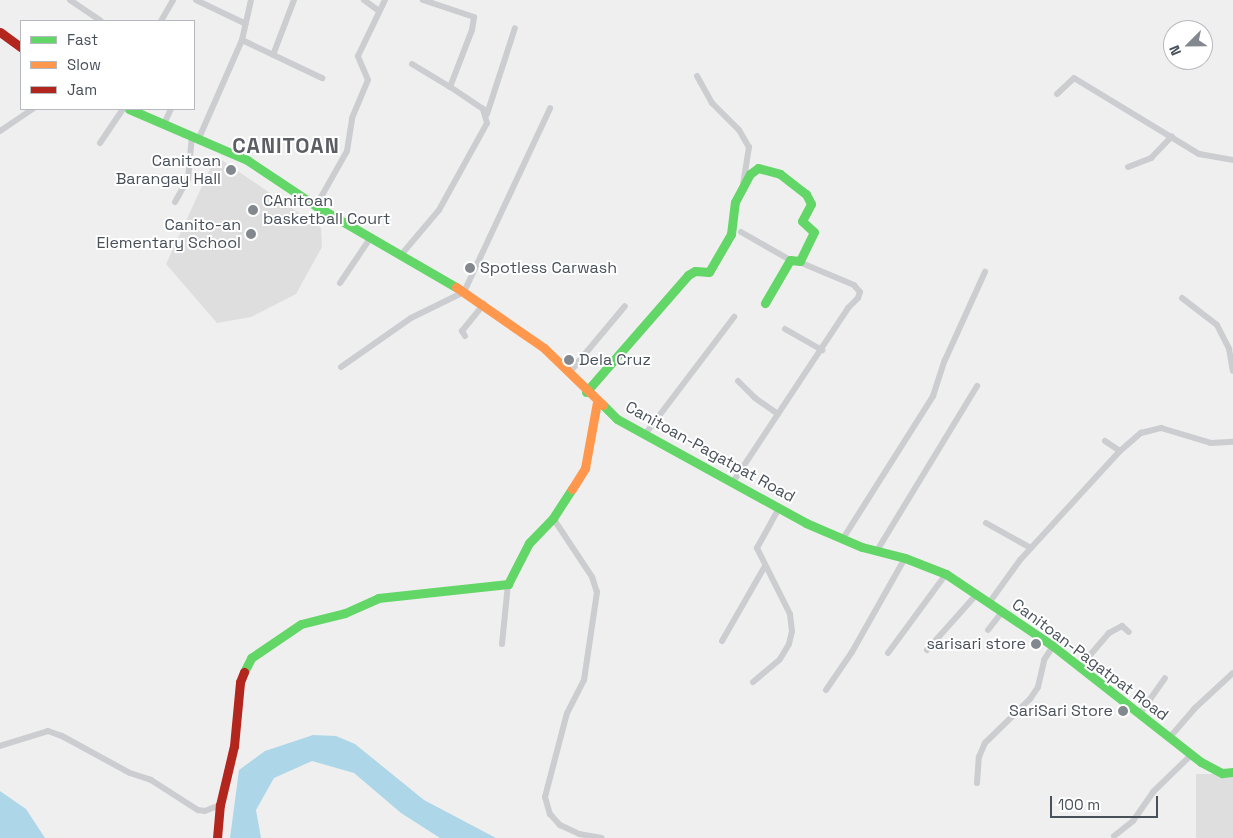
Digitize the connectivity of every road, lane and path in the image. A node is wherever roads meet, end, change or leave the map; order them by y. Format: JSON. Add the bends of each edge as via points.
{"nodes":[{"id":1,"x":70,"y":0,"type":"edge"},
{"id":2,"x":173,"y":0,"type":"edge"},
{"id":3,"x":196,"y":0,"type":"edge"},
{"id":4,"x":251,"y":0,"type":"edge"},
{"id":5,"x":294,"y":0,"type":"edge"},
{"id":6,"x":364,"y":0,"type":"edge"},
{"id":7,"x":385,"y":0,"type":"edge"},
{"id":8,"x":424,"y":0,"type":"edge"},
{"id":9,"x":378,"y":10,"type":"junction"},
{"id":10,"x":100,"y":20,"type":"edge"},
{"id":11,"x":162,"y":20,"type":"edge"},
{"id":12,"x":246,"y":24,"type":"junction"},
{"id":13,"x":516,"y":28,"type":"dead end"},
{"id":14,"x":0,"y":32,"type":"edge"},
{"id":15,"x":242,"y":40,"type":"junction"},
{"id":16,"x":20,"y":46,"type":"edge"},
{"id":17,"x":273,"y":55,"type":"junction"},
{"id":18,"x":412,"y":64,"type":"dead end"},
{"id":19,"x":698,"y":76,"type":"dead end"},
{"id":20,"x":322,"y":78,"type":"dead end"},
{"id":21,"x":450,"y":87,"type":"junction"},
{"id":22,"x":1057,"y":94,"type":"dead end"},
{"id":23,"x":550,"y":108,"type":"dead end"},
{"id":24,"x":32,"y":110,"type":"edge"},
{"id":25,"x":122,"y":110,"type":"edge"},
{"id":26,"x":131,"y":110,"type":"edge"},
{"id":27,"x":171,"y":110,"type":"edge"},
{"id":28,"x":487,"y":114,"type":"junction"},
{"id":29,"x":164,"y":124,"type":"junction"},
{"id":30,"x":0,"y":131,"type":"edge"},
{"id":31,"x":196,"y":136,"type":"junction"},
{"id":32,"x":1172,"y":136,"type":"junction"},
{"id":33,"x":100,"y":143,"type":"dead end"},
{"id":34,"x":1233,"y":160,"type":"edge"},
{"id":35,"x":1128,"y":167,"type":"dead end"},
{"id":36,"x":743,"y":186,"type":"junction"},
{"id":37,"x":175,"y":202,"type":"dead end"},
{"id":38,"x":316,"y":206,"type":"junction"},
{"id":39,"x":741,"y":232,"type":"dead end"},
{"id":40,"x":370,"y":237,"type":"junction"},
{"id":41,"x":402,"y":255,"type":"junction"},
{"id":42,"x":794,"y":261,"type":"junction"},
{"id":43,"x":985,"y":272,"type":"dead end"},
{"id":44,"x":340,"y":284,"type":"dead end"},
{"id":45,"x":464,"y":292,"type":"junction"},
{"id":46,"x":1182,"y":298,"type":"dead end"},
{"id":47,"x":765,"y":303,"type":"dead end"},
{"id":48,"x":484,"y":304,"type":"junction"},
{"id":49,"x":625,"y":306,"type":"dead end"},
{"id":50,"x":734,"y":317,"type":"dead end"},
{"id":51,"x":785,"y":329,"type":"dead end"},
{"id":52,"x":465,"y":336,"type":"dead end"},
{"id":53,"x":822,"y":350,"type":"junction"},
{"id":54,"x":342,"y":367,"type":"dead end"},
{"id":55,"x":1233,"y":371,"type":"edge"},
{"id":56,"x":569,"y":373,"type":"junction"},
{"id":57,"x":738,"y":381,"type":"dead end"},
{"id":58,"x":977,"y":386,"type":"dead end"},
{"id":59,"x":586,"y":392,"type":"junction"},
{"id":60,"x":597,"y":402,"type":"junction"},
{"id":61,"x":778,"y":414,"type":"junction"},
{"id":62,"x":646,"y":433,"type":"junction"},
{"id":63,"x":1104,"y":441,"type":"dead end"},
{"id":64,"x":1233,"y":442,"type":"edge"},
{"id":65,"x":1120,"y":450,"type":"junction"},
{"id":66,"x":733,"y":482,"type":"junction"},
{"id":67,"x":779,"y":508,"type":"junction"},
{"id":68,"x":553,"y":518,"type":"junction"},
{"id":69,"x":986,"y":523,"type":"dead end"},
{"id":70,"x":844,"y":538,"type":"junction"},
{"id":71,"x":1031,"y":548,"type":"junction"},
{"id":72,"x":878,"y":549,"type":"junction"},
{"id":73,"x":906,"y":558,"type":"junction"},
{"id":74,"x":766,"y":566,"type":"junction"},
{"id":75,"x":946,"y":574,"type":"junction"},
{"id":76,"x":508,"y":584,"type":"junction"},
{"id":77,"x":976,"y":595,"type":"junction"},
{"id":78,"x":990,"y":603,"type":"junction"},
{"id":79,"x":1002,"y":612,"type":"junction"},
{"id":80,"x":988,"y":630,"type":"dead end"},
{"id":81,"x":1129,"y":632,"type":"dead end"},
{"id":82,"x":722,"y":641,"type":"dead end"},
{"id":83,"x":502,"y":644,"type":"dead end"},
{"id":84,"x":1053,"y":646,"type":"junction"},
{"id":85,"x":927,"y":650,"type":"dead end"},
{"id":86,"x":888,"y":652,"type":"dead end"},
{"id":87,"x":1079,"y":668,"type":"junction"},
{"id":88,"x":1233,"y":673,"type":"edge"},
{"id":89,"x":1165,"y":678,"type":"dead end"},
{"id":90,"x":753,"y":682,"type":"dead end"},
{"id":91,"x":826,"y":690,"type":"dead end"},
{"id":92,"x":1139,"y":715,"type":"junction"},
{"id":93,"x":1170,"y":738,"type":"junction"},
{"id":94,"x":0,"y":746,"type":"edge"},
{"id":95,"x":1191,"y":754,"type":"junction"},
{"id":96,"x":1233,"y":772,"type":"edge"},
{"id":97,"x":977,"y":783,"type":"dead end"},
{"id":98,"x":220,"y":805,"type":"junction"},
{"id":99,"x":1114,"y":836,"type":"dead end"},
{"id":100,"x":217,"y":838,"type":"edge"},
{"id":101,"x":602,"y":838,"type":"edge"}],
"edges":[{"from":1,"to":10,"type":"street"},
{"from":2,"to":11,"type":"street"},
{"from":3,"to":12,"type":"street"},
{"from":4,"to":12,"type":"street"},
{"from":5,"to":17,"type":"street"},
{"from":6,"to":9,"type":"street"},
{"from":7,"to":9,"type":"street"},
{"from":8,"to":21,"type":"street","via":[[474,17]]},
{"from":9,"to":38,"type":"street","via":[[358,56],[368,80],[352,118],[347,151]]},
{"from":12,"to":15,"type":"street"},
{"from":13,"to":28,"type":"street"},
{"from":14,"to":16,"type":"street"},
{"from":15,"to":17,"type":"street"},
{"from":15,"to":31,"type":"street"},
{"from":17,"to":20,"type":"street"},
{"from":18,"to":21,"type":"street"},
{"from":19,"to":36,"type":"street","via":[[712,103],[739,130],[749,147]]},
{"from":21,"to":28,"type":"street"},
{"from":22,"to":32,"type":"street","via":[[1074,78]]},
{"from":23,"to":45,"type":"street"},
{"from":24,"to":30,"type":"street"},
{"from":25,"to":33,"type":"street"},
{"from":26,"to":29,"type":"street","name":"Canitoan-Pagatpat Road"},
{"from":27,"to":29,"type":"street"},
{"from":28,"to":41,"type":"street","via":[[484,130],[439,210]]},
{"from":29,"to":31,"type":"street","name":"Canitoan-Pagatpat Road"},
{"from":31,"to":37,"type":"street","via":[[188,179]]},
{"from":31,"to":38,"type":"street","name":"Canitoan-Pagatpat Road","via":[[247,160]]},
{"from":32,"to":34,"type":"street","via":[[1199,154]]},
{"from":32,"to":35,"type":"street","via":[[1150,158]]},
{"from":36,"to":42,"type":"street","via":[[753,170],[764,168],[780,174],[806,194],[811,204],[802,221],[814,233]]},
{"from":36,"to":59,"type":"street","via":[[735,202],[731,234],[709,272],[695,271],[688,275]]},
{"from":38,"to":40,"type":"street","name":"Canitoan-Pagatpat Road"},
{"from":39,"to":42,"type":"street"},
{"from":40,"to":41,"type":"street","name":"Canitoan-Pagatpat Road"},
{"from":40,"to":44,"type":"street"},
{"from":41,"to":45,"type":"street","name":"Canitoan-Pagatpat Road"},
{"from":42,"to":47,"type":"street"},
{"from":42,"to":53,"type":"street","via":[[854,285],[860,292]]},
{"from":43,"to":70,"type":"street","via":[[945,360],[933,396]]},
{"from":45,"to":48,"type":"street","name":"Canitoan-Pagatpat Road"},
{"from":45,"to":54,"type":"street","via":[[411,318]]},
{"from":46,"to":55,"type":"street","via":[[1216,325],[1229,349]]},
{"from":48,"to":52,"type":"street","via":[[462,331]]},
{"from":48,"to":56,"type":"street","name":"Canitoan-Pagatpat Road","via":[[525,332]]},
{"from":49,"to":56,"type":"street"},
{"from":50,"to":62,"type":"street"},
{"from":51,"to":53,"type":"street"},
{"from":53,"to":61,"type":"street"},
{"from":56,"to":59,"type":"street","name":"Canitoan-Pagatpat Road"},
{"from":57,"to":61,"type":"street"},
{"from":58,"to":72,"type":"street"},
{"from":59,"to":60,"type":"street","name":"Canitoan-Pagatpat Road"},
{"from":60,"to":62,"type":"street","name":"Canitoan-Pagatpat Road","via":[[617,419]]},
{"from":60,"to":68,"type":"street","via":[[585,468]]},
{"from":61,"to":66,"type":"street"},
{"from":62,"to":66,"type":"street","name":"Canitoan-Pagatpat Road"},
{"from":63,"to":65,"type":"street"},
{"from":64,"to":65,"type":"street","via":[[1211,443],[1161,428],[1146,430]]},
{"from":65,"to":71,"type":"street"},
{"from":66,"to":67,"type":"street","name":"Canitoan-Pagatpat Road"},
{"from":67,"to":70,"type":"street","name":"Canitoan-Pagatpat Road"},
{"from":67,"to":74,"type":"street","via":[[757,548]]},
{"from":68,"to":76,"type":"street","via":[[533,538]]},
{"from":68,"to":101,"type":"street","via":[[592,577],[597,592],[584,680],[567,713],[545,797],[550,814],[560,825],[578,834]]},
{"from":69,"to":71,"type":"street"},
{"from":70,"to":72,"type":"street","name":"Canitoan-Pagatpat Road","via":[[862,547]]},
{"from":71,"to":78,"type":"street"},
{"from":72,"to":73,"type":"street","name":"Canitoan-Pagatpat Road"},
{"from":73,"to":75,"type":"street","name":"Canitoan-Pagatpat Road"},
{"from":73,"to":91,"type":"street","via":[[852,652]]},
{"from":74,"to":82,"type":"street"},
{"from":74,"to":90,"type":"street","via":[[790,614],[792,631],[780,659]]},
{"from":75,"to":77,"type":"street","name":"Canitoan-Pagatpat Road"},
{"from":75,"to":86,"type":"street"},
{"from":76,"to":83,"type":"street"},
{"from":76,"to":98,"type":"street","via":[[378,598],[345,613],[310,620],[260,649],[246,665],[240,682],[234,746]]},
{"from":77,"to":78,"type":"street","name":"Canitoan-Pagatpat Road"},
{"from":77,"to":85,"type":"street"},
{"from":78,"to":79,"type":"street","name":"Canitoan-Pagatpat Road"},
{"from":79,"to":80,"type":"street"},
{"from":79,"to":84,"type":"street","name":"Canitoan-Pagatpat Road"},
{"from":81,"to":87,"type":"street","via":[[1122,626],[1109,633]]},
{"from":84,"to":87,"type":"street","name":"Canitoan-Pagatpat Road"},
{"from":84,"to":97,"type":"street","via":[[1044,660],[1038,687],[1030,699],[985,743],[979,757]]},
{"from":87,"to":92,"type":"street","name":"Canitoan-Pagatpat Road"},
{"from":88,"to":93,"type":"street","via":[[1194,709]]},
{"from":89,"to":92,"type":"street"},
{"from":92,"to":93,"type":"street","name":"Canitoan-Pagatpat Road"},
{"from":93,"to":95,"type":"street","name":"Canitoan-Pagatpat Road"},
{"from":94,"to":98,"type":"street","via":[[48,731],[130,773],[151,780],[198,810],[205,811]]},
{"from":95,"to":96,"type":"street","name":"Canitoan-Pagatpat Road","via":[[1222,773]]},
{"from":95,"to":99,"type":"street","via":[[1153,792],[1133,821]]},
{"from":98,"to":100,"type":"street"}]}
